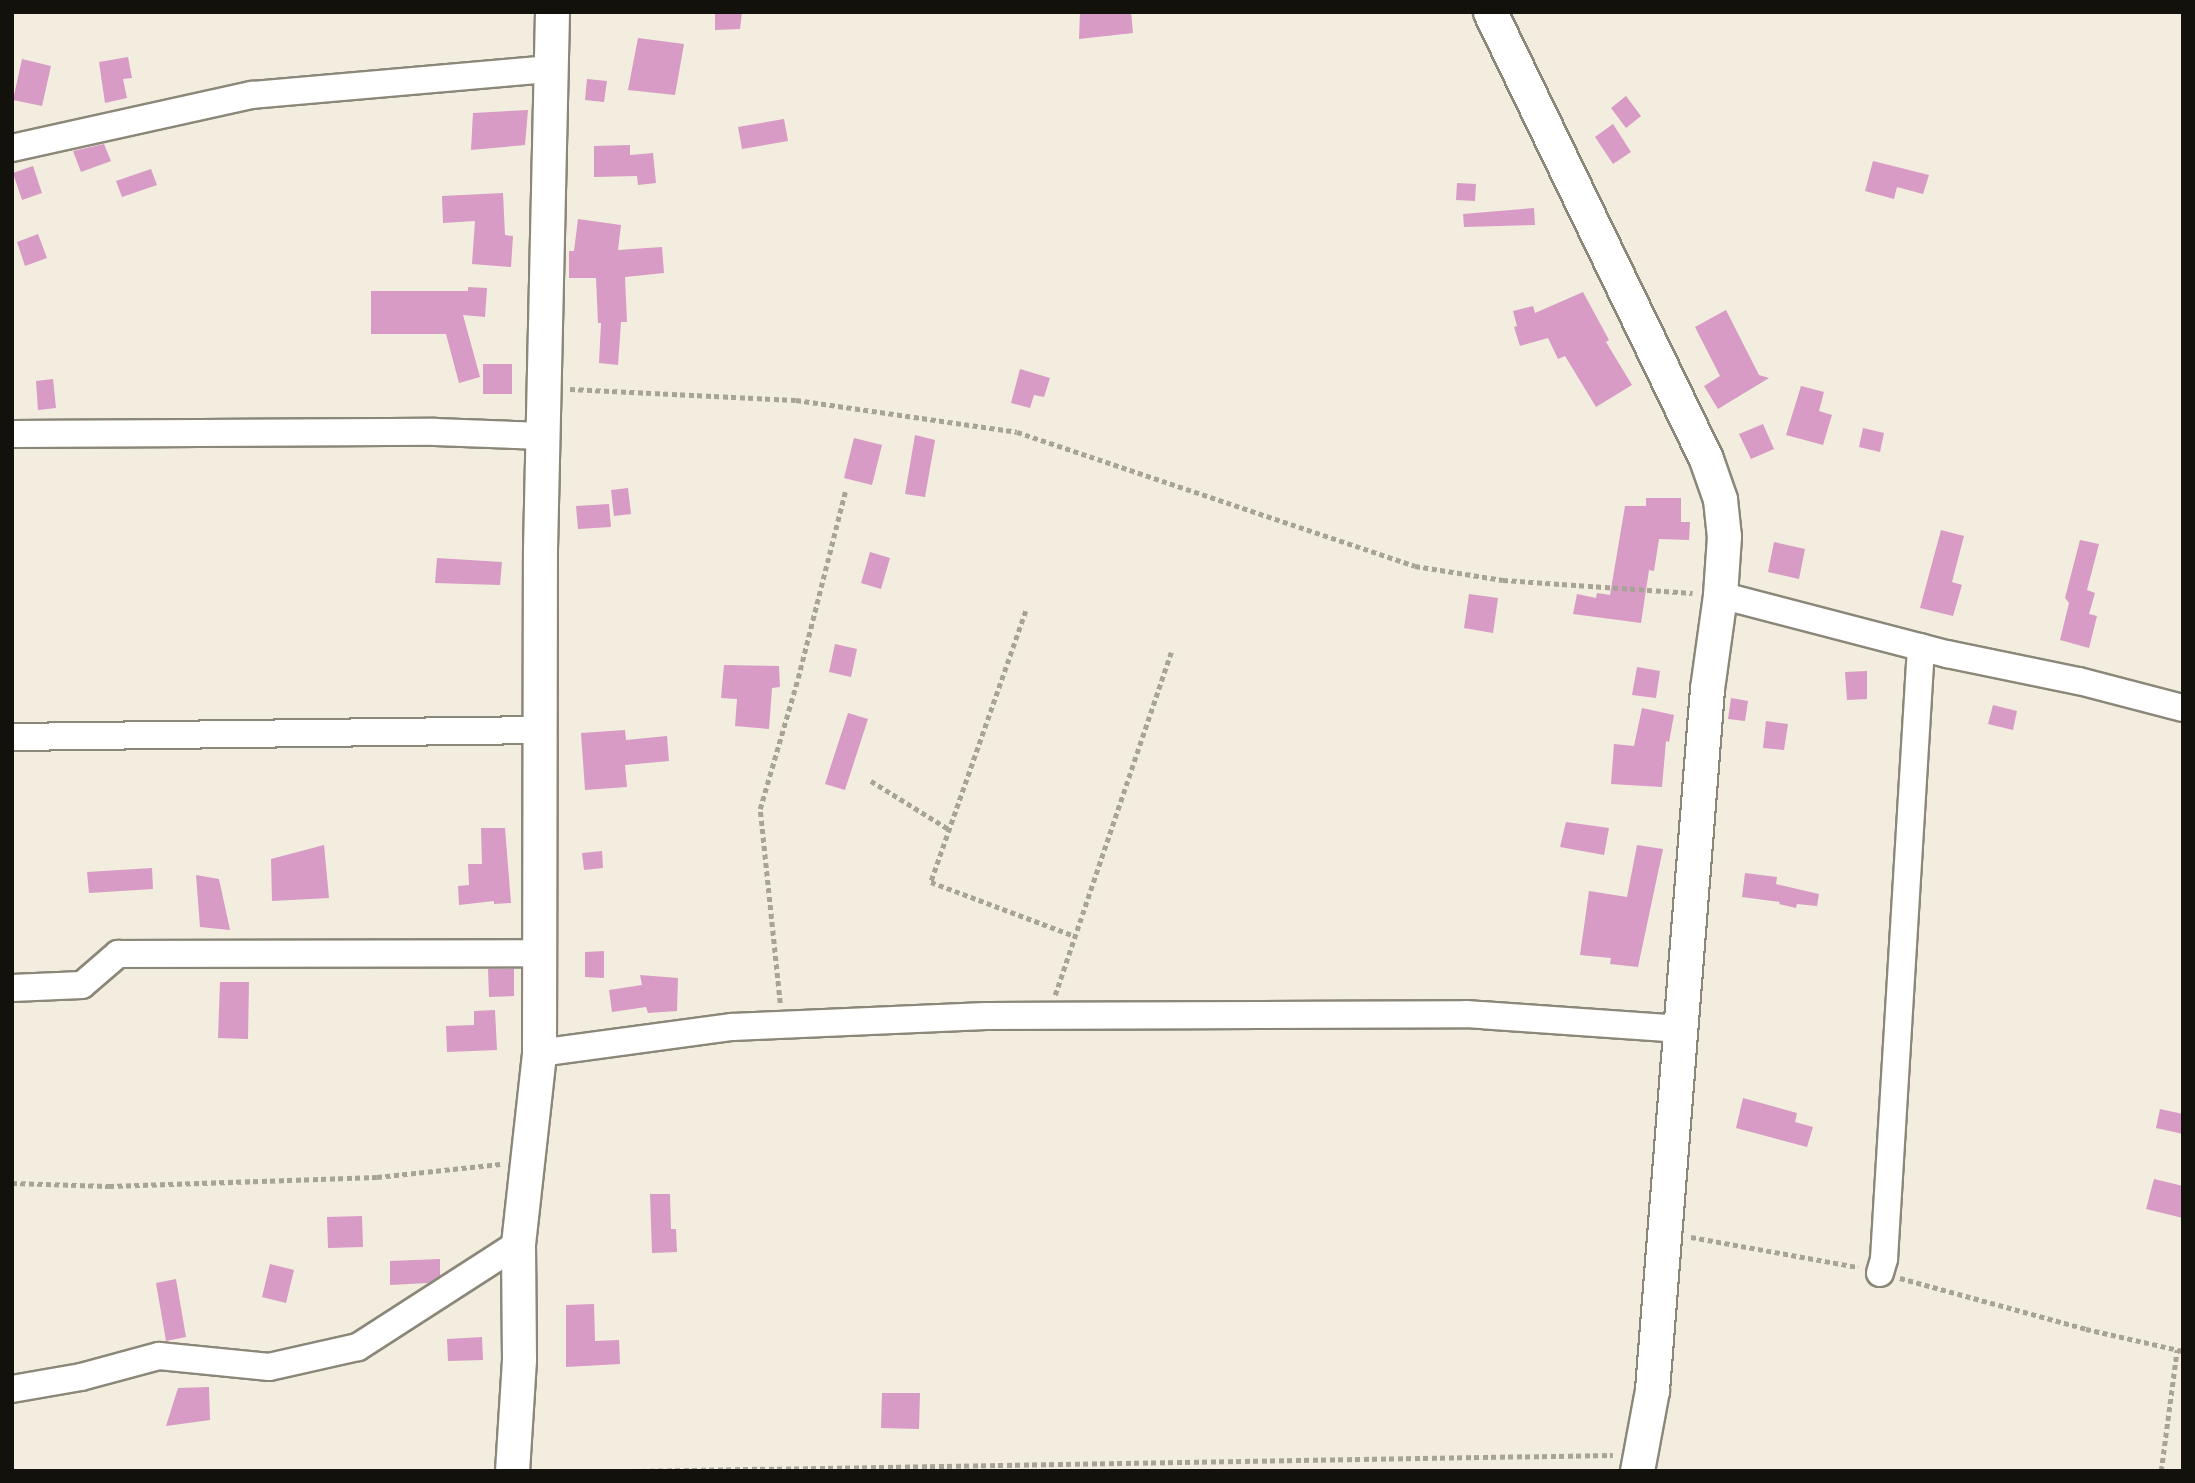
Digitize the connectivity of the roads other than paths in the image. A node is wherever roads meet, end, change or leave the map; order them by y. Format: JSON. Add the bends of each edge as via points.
{"nodes":[{"id":1,"x":552,"y":12,"type":"edge"},
{"id":2,"x":1490,"y":12,"type":"edge"},
{"id":3,"x":552,"y":69,"type":"junction"},
{"id":4,"x":12,"y":148,"type":"edge"},
{"id":5,"x":12,"y":435,"type":"edge"},
{"id":6,"x":543,"y":436,"type":"junction"},
{"id":7,"x":1720,"y":595,"type":"junction"},
{"id":8,"x":1922,"y":647,"type":"junction"},
{"id":9,"x":2183,"y":708,"type":"edge"},
{"id":10,"x":540,"y":730,"type":"junction"},
{"id":11,"x":12,"y":737,"type":"edge"},
{"id":12,"x":539,"y":953,"type":"junction"},
{"id":13,"x":12,"y":988,"type":"edge"},
{"id":14,"x":1681,"y":1029,"type":"junction"},
{"id":15,"x":539,"y":1053,"type":"junction"},
{"id":16,"x":518,"y":1244,"type":"junction"},
{"id":17,"x":1880,"y":1273,"type":"road end"},
{"id":18,"x":12,"y":1389,"type":"edge"},
{"id":19,"x":1637,"y":1463,"type":"edge"},
{"id":20,"x":512,"y":1471,"type":"edge"}],
"edges":[{"from":1,"to":3,"type":"street"},
{"from":2,"to":7,"type":"street","via":[[1706,458],[1720,499],[1724,536]]},
{"from":3,"to":4,"type":"street","via":[[252,95]]},
{"from":3,"to":6,"type":"street"},
{"from":5,"to":6,"type":"street","via":[[435,432]]},
{"from":6,"to":10,"type":"street"},
{"from":7,"to":8,"type":"street"},
{"from":7,"to":14,"type":"street","via":[[1707,689]]},
{"from":8,"to":9,"type":"street"},
{"from":8,"to":17,"type":"street"},
{"from":10,"to":11,"type":"street"},
{"from":10,"to":12,"type":"street"},
{"from":12,"to":13,"type":"street","via":[[118,954],[82,985]]},
{"from":12,"to":15,"type":"street"},
{"from":14,"to":15,"type":"street","via":[[1466,1014],[1048,1016],[732,1027]]},
{"from":14,"to":19,"type":"street","via":[[1653,1390]]},
{"from":15,"to":16,"type":"street"},
{"from":16,"to":18,"type":"street","via":[[358,1347],[269,1367],[159,1356]]},
{"from":16,"to":20,"type":"street","via":[[519,1359]]}]}
